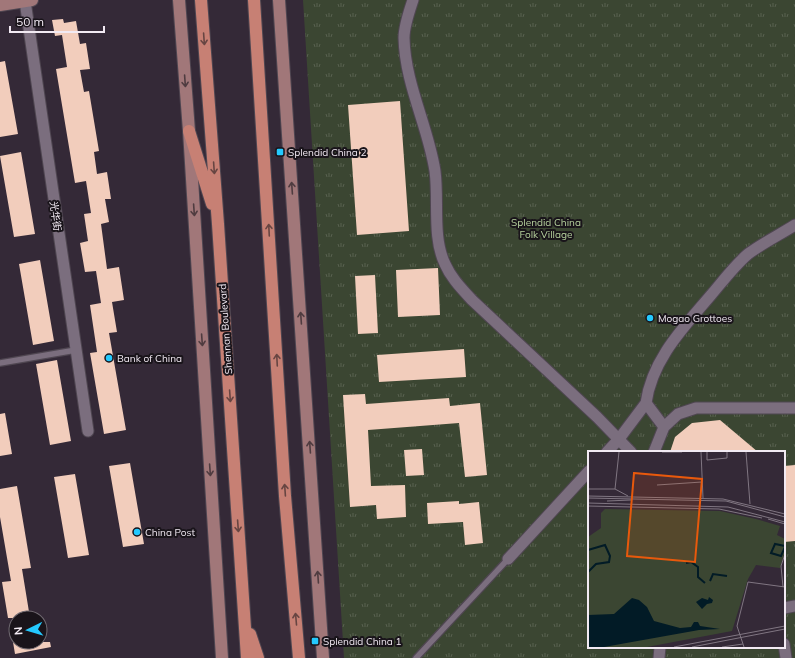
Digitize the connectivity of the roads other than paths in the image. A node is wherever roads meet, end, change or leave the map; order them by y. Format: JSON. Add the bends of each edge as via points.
{"nodes":[{"id":1,"x":179,"y":0,"type":"edge"},
{"id":2,"x":201,"y":0,"type":"edge"},
{"id":3,"x":254,"y":0,"type":"edge"},
{"id":4,"x":279,"y":0,"type":"edge"},
{"id":5,"x":413,"y":0,"type":"edge"},
{"id":6,"x":28,"y":1,"type":"edge"},
{"id":7,"x":0,"y":5,"type":"edge"},
{"id":8,"x":189,"y":131,"type":"junction"},
{"id":9,"x":218,"y":224,"type":"junction"},
{"id":10,"x":795,"y":225,"type":"edge"},
{"id":11,"x":76,"y":350,"type":"junction"},
{"id":12,"x":0,"y":363,"type":"edge"},
{"id":13,"x":646,"y":403,"type":"junction"},
{"id":14,"x":795,"y":408,"type":"edge"},
{"id":15,"x":664,"y":427,"type":"junction"},
{"id":16,"x":88,"y":432,"type":"dead end"},
{"id":17,"x":619,"y":439,"type":"junction"},
{"id":18,"x":608,"y":451,"type":"edge"},
{"id":19,"x":630,"y":451,"type":"edge"},
{"id":20,"x":654,"y":451,"type":"edge"},
{"id":21,"x":588,"y":472,"type":"edge"},
{"id":22,"x":508,"y":559,"type":"joint"},
{"id":23,"x":795,"y":606,"type":"edge"},
{"id":24,"x":785,"y":608,"type":"edge"},
{"id":25,"x":244,"y":616,"type":"junction"},
{"id":26,"x":660,"y":648,"type":"edge"},
{"id":27,"x":785,"y":648,"type":"edge"},
{"id":28,"x":222,"y":658,"type":"edge"},
{"id":29,"x":247,"y":658,"type":"edge"},
{"id":30,"x":258,"y":658,"type":"edge"},
{"id":31,"x":299,"y":658,"type":"edge"},
{"id":32,"x":323,"y":658,"type":"edge"},
{"id":33,"x":416,"y":658,"type":"edge"},
{"id":34,"x":659,"y":658,"type":"edge"},
{"id":35,"x":786,"y":658,"type":"edge"}],
"edges":[{"from":1,"to":8,"type":"main road","one_way":true},
{"from":2,"to":9,"type":"main road","name":"Shennan Boulevard","one_way":true},
{"from":31,"to":3,"type":"main road","one_way":true,"via":[[285,496]]},
{"from":32,"to":4,"type":"main road","one_way":true},
{"from":5,"to":17,"type":"street","via":[[404,36],[406,62],[435,171],[438,238],[444,264],[472,300]]},
{"from":6,"to":7,"type":"main road"},
{"from":6,"to":11,"type":"street","name":"光华街"},
{"from":8,"to":9,"type":"main road"},
{"from":8,"to":28,"type":"main road","one_way":true},
{"from":9,"to":25,"type":"main road","name":"Shennan Boulevard","one_way":true},
{"from":10,"to":13,"type":"street","via":[[747,255],[675,338],[652,377]]},
{"from":11,"to":12,"type":"lane"},
{"from":11,"to":16,"type":"street","name":"光华街"},
{"from":13,"to":15,"type":"street"},
{"from":13,"to":17,"type":"street"},
{"from":14,"to":15,"type":"street","via":[[696,408],[678,414]]},
{"from":15,"to":20,"type":"street"},
{"from":17,"to":18,"type":"street"},
{"from":17,"to":19,"type":"street"},
{"from":21,"to":22,"type":"street"},
{"from":22,"to":33,"type":"lane"},
{"from":23,"to":24,"type":"street"},
{"from":25,"to":29,"type":"main road","name":"Shennan Boulevard"},
{"from":25,"to":30,"type":"main road"},
{"from":26,"to":34,"type":"street"},
{"from":27,"to":35,"type":"street"}]}
